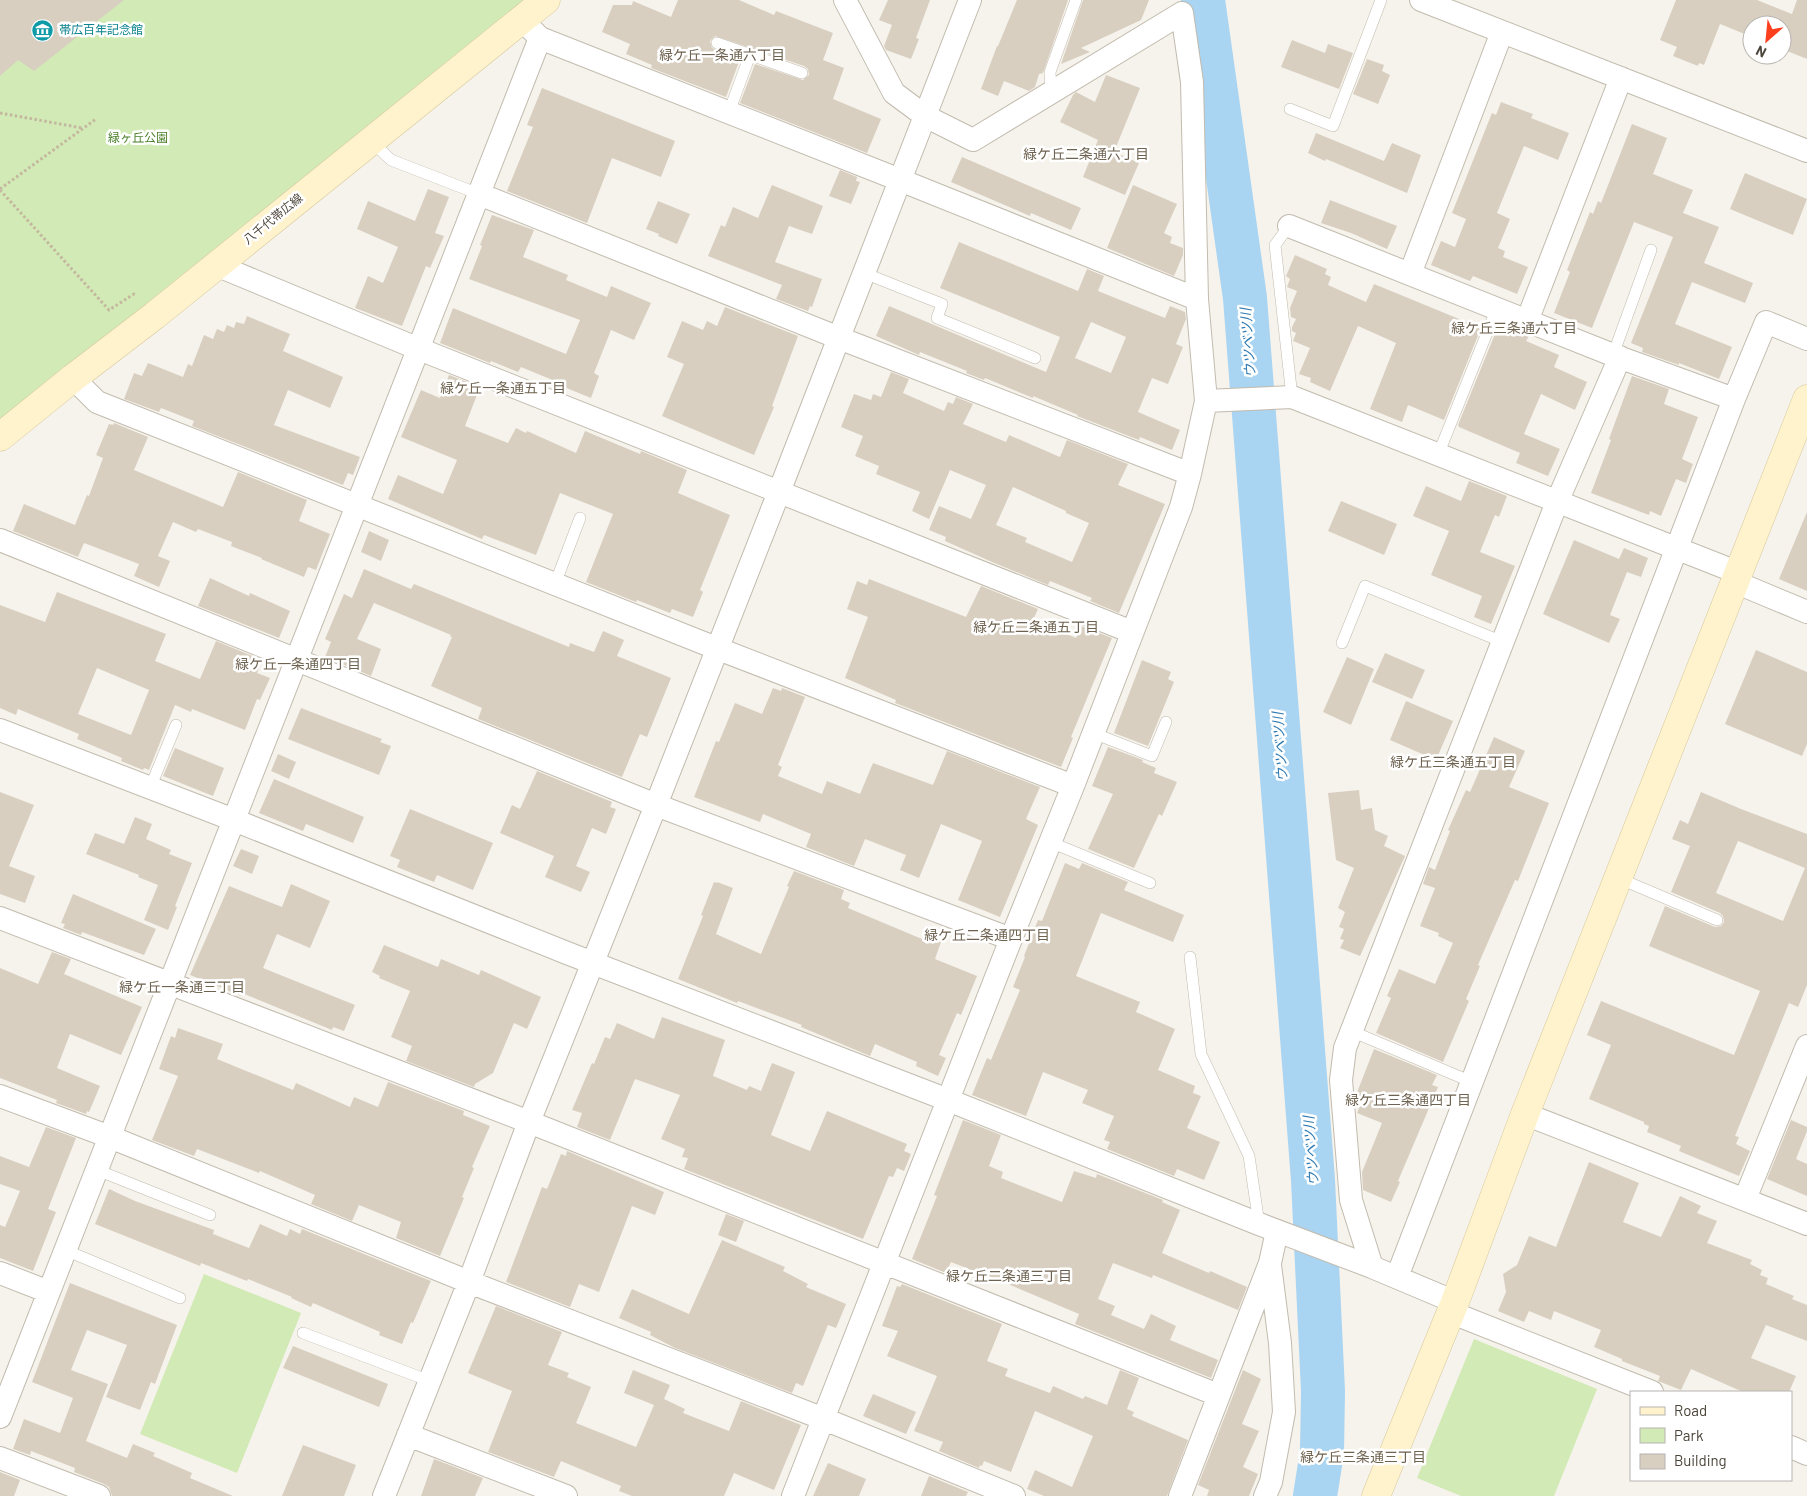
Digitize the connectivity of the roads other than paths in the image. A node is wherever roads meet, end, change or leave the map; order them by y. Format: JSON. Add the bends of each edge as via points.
{"nodes":[{"id":1,"x":546,"y":0,"type":"edge"},
{"id":2,"x":970,"y":0,"type":"edge"},
{"id":3,"x":1076,"y":0,"type":"edge"},
{"id":4,"x":1380,"y":0,"type":"edge"},
{"id":5,"x":1421,"y":0,"type":"edge"},
{"id":6,"x":849,"y":2,"type":"edge"},
{"id":7,"x":1181,"y":6,"type":"edge"},
{"id":8,"x":531,"y":29,"type":"junction"},
{"id":9,"x":1502,"y":32,"type":"junction"},
{"id":10,"x":717,"y":43,"type":"dead end"},
{"id":11,"x":750,"y":55,"type":"junction"},
{"id":12,"x":802,"y":74,"type":"dead end"},
{"id":13,"x":1621,"y":78,"type":"junction"},
{"id":14,"x":1051,"y":92,"type":"junction"},
{"id":15,"x":1290,"y":109,"type":"dead end"},
{"id":16,"x":729,"y":112,"type":"junction"},
{"id":17,"x":925,"y":116,"type":"junction"},
{"id":18,"x":371,"y":141,"type":"junction"},
{"id":19,"x":1807,"y":151,"type":"edge"},
{"id":20,"x":900,"y":180,"type":"junction"},
{"id":21,"x":479,"y":194,"type":"junction"},
{"id":22,"x":1289,"y":226,"type":"joint"},
{"id":23,"x":1651,"y":250,"type":"dead end"},
{"id":24,"x":216,"y":264,"type":"junction"},
{"id":25,"x":864,"y":273,"type":"junction"},
{"id":26,"x":1410,"y":274,"type":"junction"},
{"id":27,"x":1197,"y":299,"type":"junction"},
{"id":28,"x":1497,"y":308,"type":"junction"},
{"id":29,"x":1527,"y":321,"type":"junction"},
{"id":30,"x":839,"y":338,"type":"junction"},
{"id":31,"x":1807,"y":339,"type":"edge"},
{"id":32,"x":418,"y":349,"type":"junction"},
{"id":33,"x":1616,"y":356,"type":"junction"},
{"id":34,"x":1035,"y":358,"type":"dead end"},
{"id":35,"x":73,"y":378,"type":"junction"},
{"id":36,"x":1287,"y":397,"type":"junction"},
{"id":37,"x":1807,"y":399,"type":"edge"},
{"id":38,"x":1214,"y":400,"type":"junction"},
{"id":39,"x":1734,"y":400,"type":"junction"},
{"id":40,"x":0,"y":437,"type":"edge"},
{"id":41,"x":1438,"y":455,"type":"junction"},
{"id":42,"x":1190,"y":474,"type":"junction"},
{"id":43,"x":779,"y":492,"type":"junction"},
{"id":44,"x":1558,"y":502,"type":"junction"},
{"id":45,"x":357,"y":506,"type":"junction"},
{"id":46,"x":580,"y":518,"type":"dead end"},
{"id":47,"x":0,"y":540,"type":"edge"},
{"id":48,"x":1677,"y":550,"type":"junction"},
{"id":49,"x":1737,"y":578,"type":"junction"},
{"id":50,"x":555,"y":584,"type":"junction"},
{"id":51,"x":1807,"y":612,"type":"edge"},
{"id":52,"x":1132,"y":632,"type":"junction"},
{"id":53,"x":1503,"y":642,"type":"junction"},
{"id":54,"x":1342,"y":643,"type":"dead end"},
{"id":55,"x":716,"y":648,"type":"junction"},
{"id":56,"x":296,"y":660,"type":"junction"},
{"id":57,"x":1166,"y":722,"type":"dead end"},
{"id":58,"x":176,"y":725,"type":"dead end"},
{"id":59,"x":0,"y":730,"type":"edge"},
{"id":60,"x":1093,"y":733,"type":"junction"},
{"id":61,"x":1073,"y":786,"type":"junction"},
{"id":62,"x":150,"y":788,"type":"junction"},
{"id":63,"x":656,"y":805,"type":"junction"},
{"id":64,"x":234,"y":820,"type":"junction"},
{"id":65,"x":1050,"y":842,"type":"junction"},
{"id":66,"x":1618,"y":878,"type":"junction"},
{"id":67,"x":1150,"y":883,"type":"dead end"},
{"id":68,"x":0,"y":918,"type":"edge"},
{"id":69,"x":1717,"y":920,"type":"dead end"},
{"id":70,"x":1011,"y":939,"type":"junction"},
{"id":71,"x":1190,"y":957,"type":"dead end"},
{"id":72,"x":593,"y":962,"type":"junction"},
{"id":73,"x":170,"y":984,"type":"junction"},
{"id":74,"x":1351,"y":1031,"type":"junction"},
{"id":75,"x":1805,"y":1059,"type":"edge"},
{"id":76,"x":1472,"y":1082,"type":"junction"},
{"id":77,"x":0,"y":1096,"type":"edge"},
{"id":78,"x":948,"y":1100,"type":"junction"},
{"id":79,"x":1525,"y":1114,"type":"junction"},
{"id":80,"x":528,"y":1122,"type":"junction"},
{"id":81,"x":110,"y":1137,"type":"junction"},
{"id":82,"x":97,"y":1170,"type":"junction"},
{"id":83,"x":1744,"y":1200,"type":"junction"},
{"id":84,"x":210,"y":1215,"type":"dead end"},
{"id":85,"x":1807,"y":1224,"type":"edge"},
{"id":86,"x":1275,"y":1230,"type":"junction"},
{"id":87,"x":65,"y":1250,"type":"junction"},
{"id":88,"x":884,"y":1262,"type":"junction"},
{"id":89,"x":1270,"y":1263,"type":"junction"},
{"id":90,"x":1372,"y":1266,"type":"junction"},
{"id":91,"x":0,"y":1273,"type":"edge"},
{"id":92,"x":1397,"y":1278,"type":"junction"},
{"id":93,"x":469,"y":1282,"type":"junction"},
{"id":94,"x":49,"y":1292,"type":"junction"},
{"id":95,"x":180,"y":1298,"type":"dead end"},
{"id":96,"x":1452,"y":1307,"type":"junction"},
{"id":97,"x":303,"y":1333,"type":"dead end"},
{"id":98,"x":430,"y":1381,"type":"junction"},
{"id":99,"x":1650,"y":1391,"type":"edge"},
{"id":100,"x":1218,"y":1395,"type":"junction"},
{"id":101,"x":0,"y":1417,"type":"edge"},
{"id":102,"x":824,"y":1419,"type":"junction"},
{"id":103,"x":408,"y":1435,"type":"junction"},
{"id":104,"x":1792,"y":1447,"type":"edge"},
{"id":105,"x":1807,"y":1454,"type":"edge"},
{"id":106,"x":0,"y":1458,"type":"edge"},
{"id":107,"x":99,"y":1496,"type":"edge"},
{"id":108,"x":384,"y":1496,"type":"edge"},
{"id":109,"x":566,"y":1496,"type":"edge"},
{"id":110,"x":793,"y":1496,"type":"edge"},
{"id":111,"x":1014,"y":1496,"type":"edge"},
{"id":112,"x":1180,"y":1496,"type":"edge"},
{"id":113,"x":1266,"y":1496,"type":"edge"},
{"id":114,"x":1376,"y":1496,"type":"edge"}],
"edges":[{"from":1,"to":8,"type":"street","name":"八千代帯広線"},
{"from":2,"to":17,"type":"street"},
{"from":3,"to":14,"type":"lane","via":[[1050,72]]},
{"from":4,"to":15,"type":"lane","via":[[1333,126]]},
{"from":5,"to":9,"type":"street"},
{"from":6,"to":17,"type":"street","via":[[894,93]]},
{"from":7,"to":14,"type":"street"},
{"from":7,"to":27,"type":"street","via":[[1192,82]]},
{"from":8,"to":16,"type":"street"},
{"from":8,"to":18,"type":"street","name":"八千代帯広線"},
{"from":8,"to":21,"type":"street"},
{"from":9,"to":13,"type":"street"},
{"from":9,"to":26,"type":"street"},
{"from":10,"to":11,"type":"lane"},
{"from":11,"to":12,"type":"lane"},
{"from":11,"to":16,"type":"lane"},
{"from":13,"to":19,"type":"street"},
{"from":13,"to":29,"type":"street"},
{"from":14,"to":17,"type":"street","via":[[973,140]]},
{"from":16,"to":20,"type":"street"},
{"from":17,"to":20,"type":"street"},
{"from":18,"to":21,"type":"lane","via":[[391,160]]},
{"from":18,"to":24,"type":"street","name":"八千代帯広線"},
{"from":20,"to":25,"type":"street"},
{"from":20,"to":27,"type":"street"},
{"from":21,"to":30,"type":"street"},
{"from":21,"to":32,"type":"street"},
{"from":22,"to":26,"type":"street"},
{"from":22,"to":36,"type":"lane","via":[[1276,245]]},
{"from":23,"to":33,"type":"lane"},
{"from":24,"to":32,"type":"street"},
{"from":24,"to":35,"type":"street","name":"八千代帯広線"},
{"from":25,"to":30,"type":"street"},
{"from":25,"to":34,"type":"lane","via":[[942,304],[937,318]]},
{"from":26,"to":28,"type":"street"},
{"from":27,"to":38,"type":"street"},
{"from":28,"to":29,"type":"street"},
{"from":28,"to":41,"type":"lane"},
{"from":29,"to":33,"type":"street"},
{"from":30,"to":42,"type":"street"},
{"from":30,"to":43,"type":"street"},
{"from":31,"to":39,"type":"street","via":[[1766,322]]},
{"from":32,"to":43,"type":"street"},
{"from":32,"to":45,"type":"street"},
{"from":33,"to":39,"type":"street"},
{"from":33,"to":44,"type":"street"},
{"from":35,"to":40,"type":"street","name":"八千代帯広線"},
{"from":35,"to":45,"type":"street","via":[[97,402]]},
{"from":36,"to":38,"type":"street"},
{"from":36,"to":41,"type":"street"},
{"from":37,"to":49,"type":"street"},
{"from":38,"to":42,"type":"street"},
{"from":39,"to":48,"type":"street"},
{"from":41,"to":44,"type":"street"},
{"from":42,"to":52,"type":"street","via":[[1181,508]]},
{"from":43,"to":52,"type":"street"},
{"from":43,"to":55,"type":"street"},
{"from":44,"to":48,"type":"street"},
{"from":44,"to":53,"type":"street"},
{"from":45,"to":50,"type":"street"},
{"from":45,"to":56,"type":"street"},
{"from":46,"to":50,"type":"lane"},
{"from":47,"to":56,"type":"street"},
{"from":48,"to":49,"type":"street"},
{"from":48,"to":76,"type":"street"},
{"from":49,"to":51,"type":"street"},
{"from":49,"to":66,"type":"street"},
{"from":50,"to":55,"type":"street"},
{"from":52,"to":60,"type":"street"},
{"from":53,"to":54,"type":"lane","via":[[1365,586]]},
{"from":53,"to":74,"type":"street"},
{"from":55,"to":61,"type":"street"},
{"from":55,"to":63,"type":"street"},
{"from":56,"to":63,"type":"street"},
{"from":56,"to":64,"type":"street"},
{"from":57,"to":60,"type":"lane","via":[[1152,756]]},
{"from":58,"to":62,"type":"lane"},
{"from":59,"to":62,"type":"street"},
{"from":60,"to":61,"type":"street"},
{"from":61,"to":65,"type":"street"},
{"from":62,"to":64,"type":"street"},
{"from":63,"to":70,"type":"street"},
{"from":63,"to":72,"type":"street"},
{"from":64,"to":72,"type":"street"},
{"from":64,"to":73,"type":"street"},
{"from":65,"to":67,"type":"lane"},
{"from":65,"to":70,"type":"street"},
{"from":66,"to":69,"type":"lane"},
{"from":66,"to":79,"type":"street"},
{"from":68,"to":73,"type":"street"},
{"from":70,"to":78,"type":"street"},
{"from":71,"to":86,"type":"lane","via":[[1201,1054],[1249,1156]]},
{"from":72,"to":78,"type":"street"},
{"from":72,"to":80,"type":"street"},
{"from":73,"to":80,"type":"street"},
{"from":73,"to":81,"type":"street"},
{"from":74,"to":76,"type":"lane"},
{"from":74,"to":90,"type":"street","via":[[1341,1080],[1351,1200]]},
{"from":75,"to":83,"type":"street"},
{"from":76,"to":92,"type":"street"},
{"from":77,"to":81,"type":"street"},
{"from":78,"to":86,"type":"street"},
{"from":78,"to":88,"type":"street"},
{"from":79,"to":83,"type":"street"},
{"from":79,"to":96,"type":"street"},
{"from":80,"to":88,"type":"street"},
{"from":80,"to":93,"type":"street"},
{"from":81,"to":82,"type":"street"},
{"from":81,"to":93,"type":"street"},
{"from":82,"to":84,"type":"lane"},
{"from":82,"to":87,"type":"street"},
{"from":83,"to":85,"type":"street"},
{"from":86,"to":89,"type":"street"},
{"from":86,"to":90,"type":"street"},
{"from":87,"to":94,"type":"street"},
{"from":87,"to":95,"type":"lane"},
{"from":88,"to":100,"type":"street"},
{"from":88,"to":102,"type":"street"},
{"from":89,"to":100,"type":"street"},
{"from":89,"to":113,"type":"street","via":[[1284,1412]]},
{"from":90,"to":92,"type":"street"},
{"from":91,"to":94,"type":"street"},
{"from":92,"to":96,"type":"street"},
{"from":93,"to":98,"type":"street"},
{"from":93,"to":102,"type":"street"},
{"from":94,"to":101,"type":"street"},
{"from":96,"to":99,"type":"street"},
{"from":96,"to":114,"type":"street"},
{"from":97,"to":98,"type":"lane"},
{"from":98,"to":103,"type":"street"},
{"from":100,"to":112,"type":"street"},
{"from":102,"to":110,"type":"street"},
{"from":102,"to":111,"type":"street"},
{"from":103,"to":108,"type":"street"},
{"from":103,"to":109,"type":"street"},
{"from":104,"to":105,"type":"street"},
{"from":106,"to":107,"type":"street"}]}
